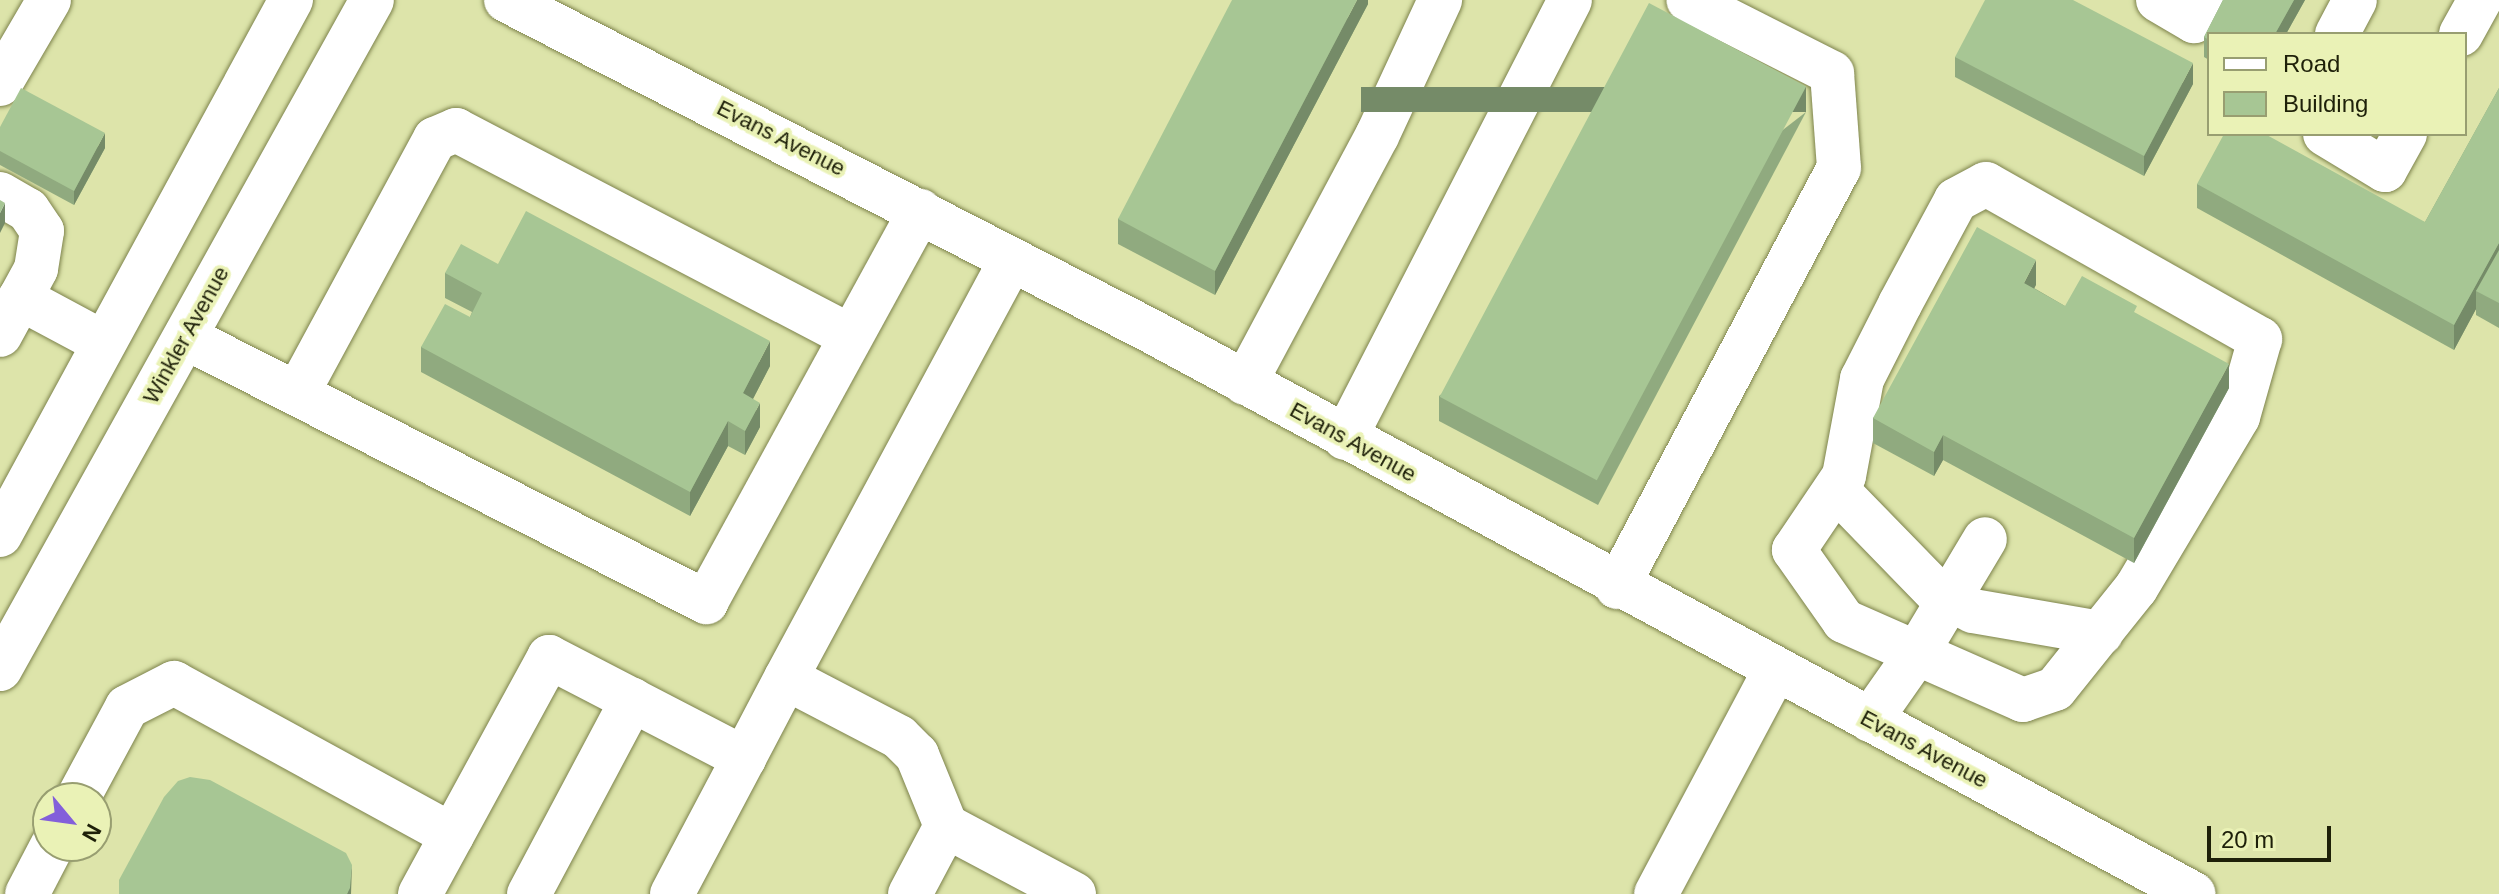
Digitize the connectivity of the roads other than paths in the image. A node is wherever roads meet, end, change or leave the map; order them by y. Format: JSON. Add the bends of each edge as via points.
{"nodes":[{"id":1,"x":49,"y":0,"type":"edge"},
{"id":2,"x":291,"y":0,"type":"edge"},
{"id":3,"x":372,"y":0,"type":"edge"},
{"id":4,"x":506,"y":0,"type":"edge"},
{"id":5,"x":1440,"y":0,"type":"edge"},
{"id":6,"x":1570,"y":0,"type":"edge"},
{"id":7,"x":1688,"y":0,"type":"edge"},
{"id":8,"x":2158,"y":0,"type":"edge"},
{"id":9,"x":2205,"y":0,"type":"edge"},
{"id":10,"x":2355,"y":0,"type":"edge"},
{"id":11,"x":2480,"y":0,"type":"edge"},
{"id":12,"x":552,"y":10,"type":"edge"},
{"id":13,"x":2338,"y":32,"type":"edge"},
{"id":14,"x":2462,"y":32,"type":"edge"},
{"id":15,"x":0,"y":84,"type":"edge"},
{"id":16,"x":2328,"y":136,"type":"edge"},
{"id":17,"x":2404,"y":136,"type":"edge"},
{"id":18,"x":0,"y":194,"type":"edge"},
{"id":19,"x":920,"y":211,"type":"junction"},
{"id":20,"x":1011,"y":260,"type":"junction"},
{"id":21,"x":10,"y":316,"type":"edge"},
{"id":22,"x":848,"y":335,"type":"junction"},
{"id":23,"x":185,"y":337,"type":"junction"},
{"id":24,"x":104,"y":343,"type":"junction"},
{"id":25,"x":1245,"y":383,"type":"junction"},
{"id":26,"x":297,"y":394,"type":"junction"},
{"id":27,"x":1345,"y":438,"type":"junction"},
{"id":28,"x":1836,"y":489,"type":"junction"},
{"id":29,"x":0,"y":535,"type":"edge"},
{"id":30,"x":1985,"y":539,"type":"dead end"},
{"id":31,"x":1617,"y":587,"type":"junction"},
{"id":32,"x":1950,"y":600,"type":"junction"},
{"id":33,"x":2101,"y":633,"type":"junction"},
{"id":34,"x":1915,"y":656,"type":"junction"},
{"id":35,"x":0,"y":669,"type":"edge"},
{"id":36,"x":1775,"y":670,"type":"junction"},
{"id":37,"x":786,"y":678,"type":"junction"},
{"id":38,"x":632,"y":700,"type":"junction"},
{"id":39,"x":1870,"y":720,"type":"junction"},
{"id":40,"x":744,"y":758,"type":"junction"},
{"id":41,"x":87,"y":782,"type":"edge"},
{"id":42,"x":946,"y":826,"type":"junction"},
{"id":43,"x":452,"y":835,"type":"junction"},
{"id":44,"x":44,"y":862,"type":"edge"},
{"id":45,"x":27,"y":894,"type":"edge"},
{"id":46,"x":420,"y":894,"type":"edge"},
{"id":47,"x":529,"y":894,"type":"edge"},
{"id":48,"x":672,"y":894,"type":"edge"},
{"id":49,"x":910,"y":894,"type":"edge"},
{"id":50,"x":1074,"y":894,"type":"edge"},
{"id":51,"x":1656,"y":894,"type":"edge"},
{"id":52,"x":2194,"y":894,"type":"edge"}],
"edges":[{"from":1,"to":15,"type":"street"},
{"from":2,"to":24,"type":"street"},
{"from":3,"to":23,"type":"street","name":"Winkler Avenue"},
{"from":4,"to":12,"type":"street","name":"Evans Avenue"},
{"from":5,"to":25,"type":"street","via":[[1377,136]]},
{"from":6,"to":27,"type":"street"},
{"from":7,"to":31,"type":"street","via":[[1832,73],[1839,168]]},
{"from":8,"to":9,"type":"street","via":[[2194,21]]},
{"from":10,"to":13,"type":"street"},
{"from":11,"to":14,"type":"street"},
{"from":12,"to":19,"type":"street","name":"Evans Avenue"},
{"from":16,"to":17,"type":"street","via":[[2385,170]]},
{"from":18,"to":21,"type":"street","via":[[28,210],[42,231],[36,269]]},
{"from":19,"to":20,"type":"street","name":"Evans Avenue"},
{"from":19,"to":22,"type":"street"},
{"from":20,"to":25,"type":"street","name":"Evans Avenue"},
{"from":20,"to":37,"type":"street"},
{"from":21,"to":24,"type":"street"},
{"from":22,"to":26,"type":"street","via":[[456,130],[435,139]]},
{"from":22,"to":26,"type":"street","via":[[706,602]]},
{"from":23,"to":26,"type":"street"},
{"from":23,"to":35,"type":"street","name":"Winkler Avenue"},
{"from":24,"to":29,"type":"street"},
{"from":25,"to":27,"type":"street","name":"Evans Avenue"},
{"from":27,"to":31,"type":"street","name":"Evans Avenue"},
{"from":28,"to":32,"type":"street","via":[[1938,594]]},
{"from":28,"to":33,"type":"street","via":[[1844,476],[1862,379],[1956,200],[1986,184],[2260,339],[2238,417],[2136,588]]},
{"from":28,"to":34,"type":"street","via":[[1794,550],[1844,621]]},
{"from":30,"to":32,"type":"street"},
{"from":31,"to":36,"type":"street","name":"Evans Avenue"},
{"from":32,"to":33,"type":"street","via":[[1973,611]]},
{"from":32,"to":34,"type":"street"},
{"from":33,"to":34,"type":"street","via":[[2055,689],[2023,700]]},
{"from":34,"to":39,"type":"street"},
{"from":36,"to":39,"type":"street","name":"Evans Avenue"},
{"from":36,"to":51,"type":"street"},
{"from":37,"to":40,"type":"street"},
{"from":37,"to":42,"type":"street","via":[[899,737],[917,755]]},
{"from":38,"to":40,"type":"street"},
{"from":38,"to":43,"type":"street","via":[[549,657]]},
{"from":38,"to":47,"type":"street"},
{"from":39,"to":52,"type":"street","name":"Evans Avenue"},
{"from":40,"to":48,"type":"street"},
{"from":41,"to":43,"type":"street","via":[[127,707],[174,683]]},
{"from":42,"to":49,"type":"street"},
{"from":42,"to":50,"type":"street"},
{"from":43,"to":46,"type":"street"},
{"from":44,"to":45,"type":"street"}]}
